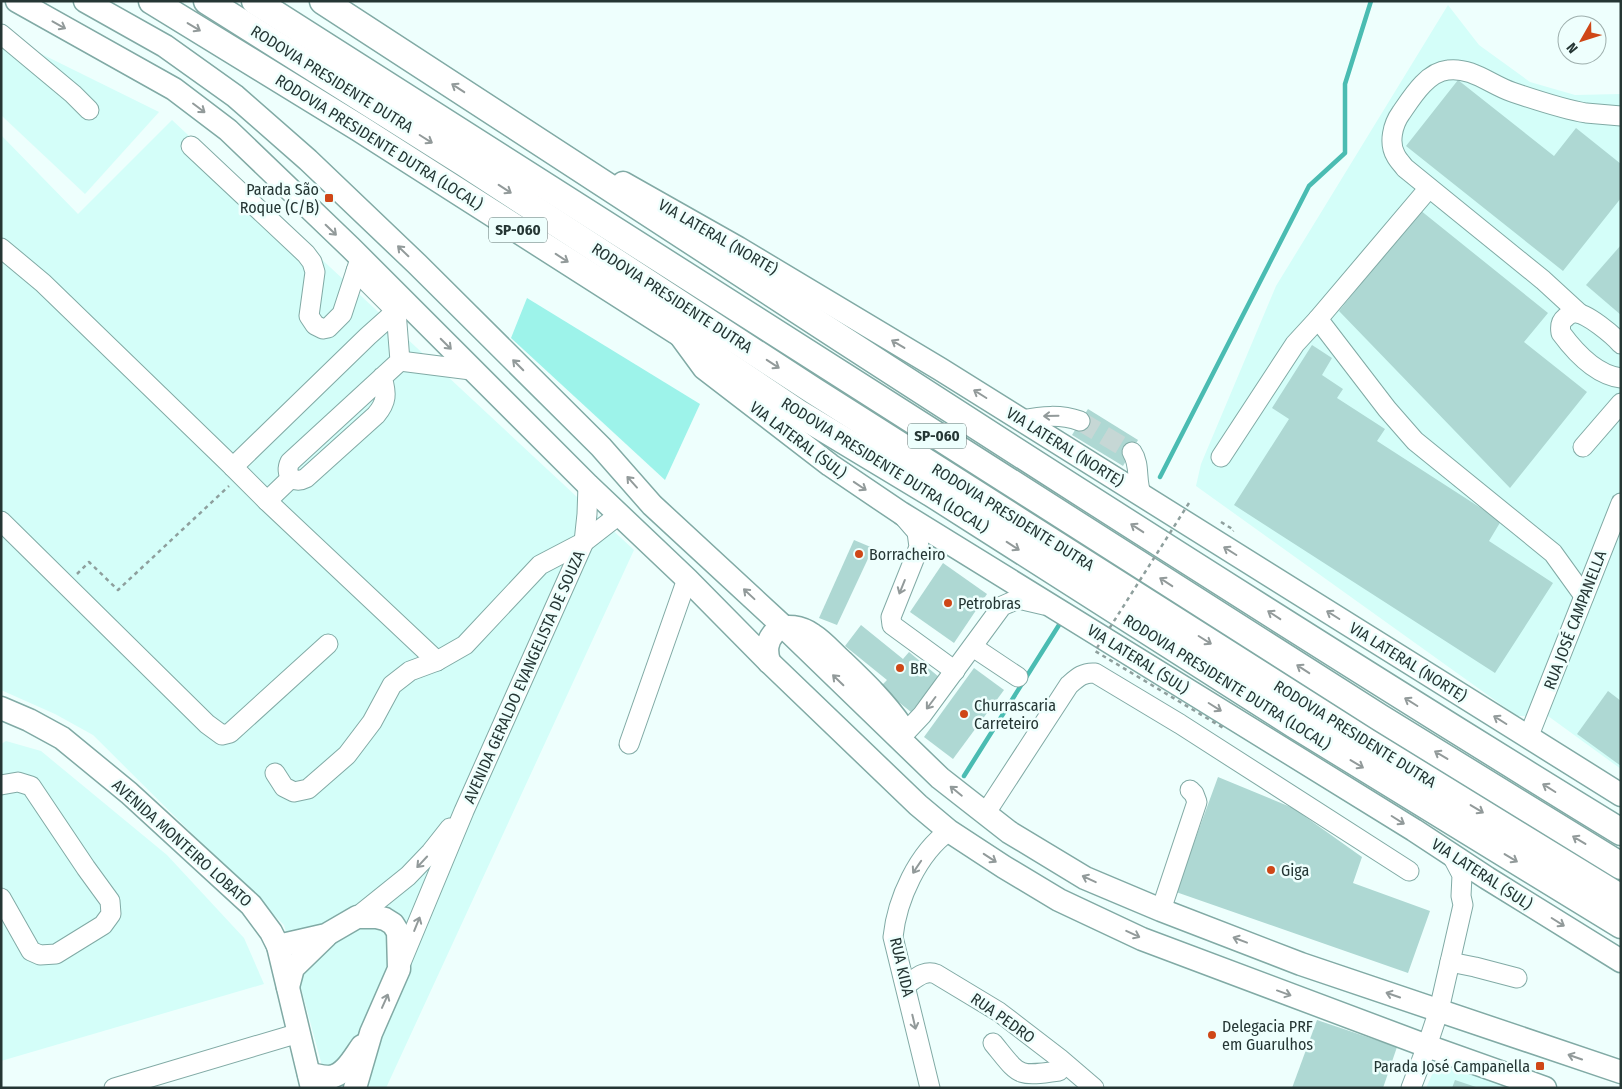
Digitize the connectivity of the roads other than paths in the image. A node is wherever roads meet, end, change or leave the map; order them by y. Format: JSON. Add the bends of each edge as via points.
{"nodes":[{"id":1,"x":17,"y":1,"type":"edge"},
{"id":2,"x":84,"y":1,"type":"edge"},
{"id":3,"x":152,"y":1,"type":"edge"},
{"id":4,"x":207,"y":1,"type":"edge"},
{"id":5,"x":256,"y":1,"type":"edge"},
{"id":6,"x":323,"y":1,"type":"edge"},
{"id":7,"x":1,"y":34,"type":"edge"},
{"id":8,"x":89,"y":110,"type":"dead end"},
{"id":9,"x":500,"y":114,"type":"junction"},
{"id":10,"x":1621,"y":116,"type":"edge"},
{"id":11,"x":191,"y":146,"type":"dead end"},
{"id":12,"x":1429,"y":188,"type":"junction"},
{"id":13,"x":4,"y":254,"type":"edge"},
{"id":14,"x":358,"y":265,"type":"junction"},
{"id":15,"x":401,"y":307,"type":"junction"},
{"id":16,"x":1579,"y":313,"type":"junction"},
{"id":17,"x":1318,"y":319,"type":"junction"},
{"id":18,"x":677,"y":332,"type":"junction"},
{"id":19,"x":1621,"y":344,"type":"edge"},
{"id":20,"x":400,"y":361,"type":"junction"},
{"id":21,"x":472,"y":370,"type":"junction"},
{"id":22,"x":1621,"y":378,"type":"edge"},
{"id":23,"x":1621,"y":403,"type":"edge"},
{"id":24,"x":1021,"y":420,"type":"junction"},
{"id":25,"x":1080,"y":421,"type":"tunnel mouth"},
{"id":26,"x":600,"y":447,"type":"junction"},
{"id":27,"x":1583,"y":447,"type":"dead end"},
{"id":28,"x":1132,"y":452,"type":"dead end"},
{"id":29,"x":1221,"y":457,"type":"dead end"},
{"id":30,"x":237,"y":471,"type":"junction"},
{"id":31,"x":581,"y":477,"type":"junction"},
{"id":32,"x":1142,"y":496,"type":"junction"},
{"id":33,"x":267,"y":501,"type":"junction"},
{"id":34,"x":1621,"y":503,"type":"edge"},
{"id":35,"x":901,"y":513,"type":"junction"},
{"id":36,"x":620,"y":514,"type":"junction"},
{"id":37,"x":1,"y":521,"type":"edge"},
{"id":38,"x":584,"y":542,"type":"junction"},
{"id":39,"x":687,"y":579,"type":"junction"},
{"id":40,"x":1584,"y":596,"type":"junction"},
{"id":41,"x":1055,"y":608,"type":"junction"},
{"id":42,"x":784,"y":627,"type":"junction"},
{"id":43,"x":328,"y":644,"type":"dead end"},
{"id":44,"x":973,"y":647,"type":"junction"},
{"id":45,"x":437,"y":661,"type":"junction"},
{"id":46,"x":769,"y":662,"type":"junction"},
{"id":47,"x":955,"y":672,"type":"junction"},
{"id":48,"x":1018,"y":677,"type":"dead end"},
{"id":49,"x":1,"y":708,"type":"edge"},
{"id":50,"x":1528,"y":738,"type":"junction"},
{"id":51,"x":908,"y":742,"type":"junction"},
{"id":52,"x":629,"y":744,"type":"dead end"},
{"id":53,"x":275,"y":773,"type":"dead end"},
{"id":54,"x":1,"y":785,"type":"edge"},
{"id":55,"x":1190,"y":790,"type":"dead end"},
{"id":56,"x":1621,"y":795,"type":"edge"},
{"id":57,"x":464,"y":811,"type":"junction"},
{"id":58,"x":985,"y":814,"type":"junction"},
{"id":59,"x":949,"y":831,"type":"junction"},
{"id":60,"x":1621,"y":832,"type":"edge"},
{"id":61,"x":1023,"y":842,"type":"junction"},
{"id":62,"x":1451,"y":854,"type":"junction"},
{"id":63,"x":1621,"y":866,"type":"edge"},
{"id":64,"x":1409,"y":871,"type":"dead end"},
{"id":65,"x":1487,"y":878,"type":"junction"},
{"id":66,"x":1,"y":898,"type":"edge"},
{"id":67,"x":1621,"y":898,"type":"edge"},
{"id":68,"x":1463,"y":906,"type":"junction"},
{"id":69,"x":1161,"y":910,"type":"junction"},
{"id":70,"x":357,"y":917,"type":"junction"},
{"id":71,"x":1621,"y":925,"type":"edge"},
{"id":72,"x":326,"y":935,"type":"junction"},
{"id":73,"x":278,"y":946,"type":"junction"},
{"id":74,"x":1621,"y":961,"type":"edge"},
{"id":75,"x":1450,"y":962,"type":"junction"},
{"id":76,"x":399,"y":969,"type":"junction"},
{"id":77,"x":1517,"y":978,"type":"dead end"},
{"id":78,"x":906,"y":985,"type":"junction"},
{"id":79,"x":288,"y":987,"type":"junction"},
{"id":80,"x":1439,"y":1010,"type":"junction"},
{"id":81,"x":299,"y":1033,"type":"junction"},
{"id":82,"x":371,"y":1033,"type":"junction"},
{"id":83,"x":993,"y":1043,"type":"dead end"},
{"id":84,"x":1428,"y":1046,"type":"junction"},
{"id":85,"x":1060,"y":1072,"type":"edge"},
{"id":86,"x":1621,"y":1072,"type":"edge"},
{"id":87,"x":311,"y":1081,"type":"edge"},
{"id":88,"x":114,"y":1088,"type":"edge"},
{"id":89,"x":354,"y":1088,"type":"edge"},
{"id":90,"x":930,"y":1088,"type":"edge"},
{"id":91,"x":1094,"y":1088,"type":"edge"},
{"id":92,"x":1411,"y":1088,"type":"edge"},
{"id":93,"x":1546,"y":1088,"type":"edge"}],
"edges":[{"from":1,"to":14,"type":"main road","one_way":true,"via":[[174,89],[228,130]]},
{"from":26,"to":2,"type":"main road","one_way":true,"via":[[417,264],[243,103],[165,46]]},
{"from":3,"to":18,"type":"highway","name":"RODOVIA PRESIDENTE DUTRA (LOCAL)","number":"SP-060","one_way":true,"via":[[359,128]]},
{"from":4,"to":67,"type":"highway","name":"RODOVIA PRESIDENTE DUTRA","number":"SP-060","one_way":true,"via":[[1359,737]]},
{"from":63,"to":5,"type":"highway","name":"RODOVIA PRESIDENTE DUTRA","number":"SP-060","one_way":true,"via":[[1378,717]]},
{"from":9,"to":6,"type":"highway","number":"SP-060","one_way":true},
{"from":7,"to":8,"type":"street"},
{"from":24,"to":9,"type":"main road","name":"VIA LATERAL (NORTE)","one_way":true,"via":[[738,248]]},
{"from":60,"to":9,"type":"highway","number":"SP-060","one_way":true,"via":[[1391,690],[909,382]]},
{"from":10,"to":12,"type":"street","via":[[1586,112],[1537,100],[1467,72],[1446,70],[1432,76],[1411,100],[1393,131],[1395,155]]},
{"from":11,"to":14,"type":"street","via":[[312,262],[315,272],[309,316],[315,325],[328,328],[342,314]]},
{"from":12,"to":16,"type":"street"},
{"from":12,"to":17,"type":"street"},
{"from":13,"to":30,"type":"street","via":[[43,283]]},
{"from":14,"to":15,"type":"main road"},
{"from":15,"to":20,"type":"street"},
{"from":15,"to":21,"type":"main road","one_way":true},
{"from":15,"to":30,"type":"street","via":[[368,336]]},
{"from":16,"to":19,"type":"street"},
{"from":16,"to":22,"type":"street","via":[[1570,314],[1562,320],[1561,333],[1600,372]]},
{"from":17,"to":29,"type":"street","via":[[1295,344]]},
{"from":17,"to":40,"type":"street","via":[[1415,441],[1553,553]]},
{"from":18,"to":35,"type":"main road","name":"VIA LATERAL (SUL)","one_way":true,"via":[[704,368],[830,465]]},
{"from":18,"to":71,"type":"highway","name":"RODOVIA PRESIDENTE DUTRA (LOCAL)","number":"SP-060","one_way":true,"via":[[800,414],[939,498],[1295,725]]},
{"from":20,"to":21,"type":"street"},
{"from":20,"to":33,"type":"street","via":[[290,462],[287,473],[291,478]]},
{"from":21,"to":31,"type":"main road"},
{"from":23,"to":27,"type":"street"},
{"from":25,"to":24,"type":"street","one_way":true,"via":[[1058,416]]},
{"from":24,"to":32,"type":"main road","name":"VIA LATERAL (NORTE)"},
{"from":26,"to":31,"type":"main road","via":[[605,460],[600,468]]},
{"from":42,"to":26,"type":"main road","one_way":true,"via":[[652,505]]},
{"from":28,"to":32,"type":"street"},
{"from":30,"to":33,"type":"street"},
{"from":31,"to":36,"type":"main road"},
{"from":31,"to":38,"type":"street","name":"AVENIDA GERALDO EVANGELISTA DE SOUZA","via":[[587,514]]},
{"from":50,"to":32,"type":"main road","name":"VIA LATERAL (NORTE)","one_way":true},
{"from":33,"to":45,"type":"street"},
{"from":34,"to":40,"type":"street","name":"RUA JOSÉ CAMPANELLA"},
{"from":35,"to":41,"type":"main road","name":"VIA LATERAL (SUL)"},
{"from":35,"to":47,"type":"street","one_way":true,"via":[[917,532],[919,547],[891,617],[892,625]]},
{"from":36,"to":38,"type":"street","name":"AVENIDA GERALDO EVANGELISTA DE SOUZA"},
{"from":36,"to":39,"type":"main road"},
{"from":37,"to":43,"type":"street","via":[[207,724],[222,735],[230,733]]},
{"from":38,"to":45,"type":"street","via":[[540,565],[464,645]]},
{"from":38,"to":57,"type":"street","name":"AVENIDA GERALDO EVANGELISTA DE SOUZA"},
{"from":39,"to":46,"type":"main road"},
{"from":39,"to":52,"type":"street"},
{"from":40,"to":50,"type":"street","name":"RUA JOSÉ CAMPANELLA"},
{"from":41,"to":44,"type":"street","via":[[1018,599],[1002,606]]},
{"from":41,"to":62,"type":"main road","name":"VIA LATERAL (SUL)","one_way":true},
{"from":42,"to":46,"type":"main road","via":[[777,630],[768,643]]},
{"from":51,"to":42,"type":"main road","one_way":true,"via":[[894,715],[882,701],[821,641],[804,630]]},
{"from":44,"to":47,"type":"street"},
{"from":44,"to":48,"type":"street"},
{"from":45,"to":53,"type":"street","via":[[410,671],[392,685],[372,722],[352,748],[308,789],[294,792],[284,788]]},
{"from":46,"to":59,"type":"main road"},
{"from":47,"to":51,"type":"street","one_way":true,"via":[[922,715]]},
{"from":49,"to":73,"type":"main road","name":"AVENIDA MONTEIRO LOBATO","via":[[62,738],[128,793],[251,905]]},
{"from":50,"to":56,"type":"main road","name":"VIA LATERAL (NORTE)"},
{"from":58,"to":51,"type":"main road","one_way":true,"via":[[940,778]]},
{"from":54,"to":66,"type":"street","via":[[18,782],[31,786],[110,901],[111,914],[103,924],[56,954],[40,955],[31,950]]},
{"from":55,"to":69,"type":"street","via":[[1197,802]]},
{"from":57,"to":70,"type":"street","name":"AVENIDA GERALDO EVANGELISTA DE SOUZA","one_way":true,"via":[[408,876]]},
{"from":76,"to":57,"type":"street","name":"AVENIDA GERALDO EVANGELISTA DE SOUZA","one_way":true},
{"from":58,"to":61,"type":"main road"},
{"from":58,"to":64,"type":"street","via":[[1069,685],[1089,672],[1180,724]]},
{"from":59,"to":61,"type":"main road","via":[[975,826]]},
{"from":59,"to":78,"type":"street","name":"RUA KIDA","one_way":true,"via":[[917,867],[907,884],[894,922],[892,937]]},
{"from":59,"to":84,"type":"main road","one_way":true,"via":[[1059,900],[1142,939]]},
{"from":69,"to":61,"type":"main road","one_way":true,"via":[[1085,878]]},
{"from":62,"to":65,"type":"main road","name":"VIA LATERAL (SUL)"},
{"from":62,"to":68,"type":"street","via":[[1462,876]]},
{"from":65,"to":68,"type":"street","via":[[1480,882]]},
{"from":65,"to":74,"type":"main road","name":"VIA LATERAL (SUL)","one_way":true},
{"from":68,"to":75,"type":"street"},
{"from":80,"to":69,"type":"main road","one_way":true,"via":[[1301,964]]},
{"from":70,"to":72,"type":"main road","name":"AVENIDA GERALDO EVANGELISTA DE SOUZA"},
{"from":70,"to":76,"type":"main road","name":"AVENIDA GERALDO EVANGELISTA DE SOUZA","via":[[377,917],[393,924],[398,932]]},
{"from":72,"to":73,"type":"main road","name":"AVENIDA GERALDO EVANGELISTA DE SOUZA"},
{"from":72,"to":79,"type":"main road","via":[[293,968]]},
{"from":73,"to":79,"type":"main road","name":"AVENIDA MONTEIRO LOBATO"},
{"from":75,"to":77,"type":"street"},
{"from":75,"to":80,"type":"street"},
{"from":82,"to":76,"type":"main road","name":"AVENIDA GERALDO EVANGELISTA DE SOUZA","one_way":true},
{"from":78,"to":85,"type":"street","name":"RUA PEDRO","via":[[932,972],[999,1012]]},
{"from":78,"to":90,"type":"street","name":"RUA KIDA","one_way":true},
{"from":79,"to":81,"type":"main road","name":"AVENIDA MONTEIRO LOBATO"},
{"from":80,"to":84,"type":"street"},
{"from":86,"to":80,"type":"main road","one_way":true},
{"from":81,"to":87,"type":"main road","name":"AVENIDA MONTEIRO LOBATO"},
{"from":81,"to":88,"type":"street"},
{"from":82,"to":87,"type":"main road","via":[[342,1071]]},
{"from":82,"to":89,"type":"main road","name":"AVENIDA GERALDO EVANGELISTA DE SOUZA"},
{"from":83,"to":85,"type":"street","via":[[1014,1069],[1024,1074]]},
{"from":84,"to":92,"type":"street"},
{"from":84,"to":93,"type":"main road"},
{"from":85,"to":91,"type":"street","name":"RUA PEDRO"}]}
